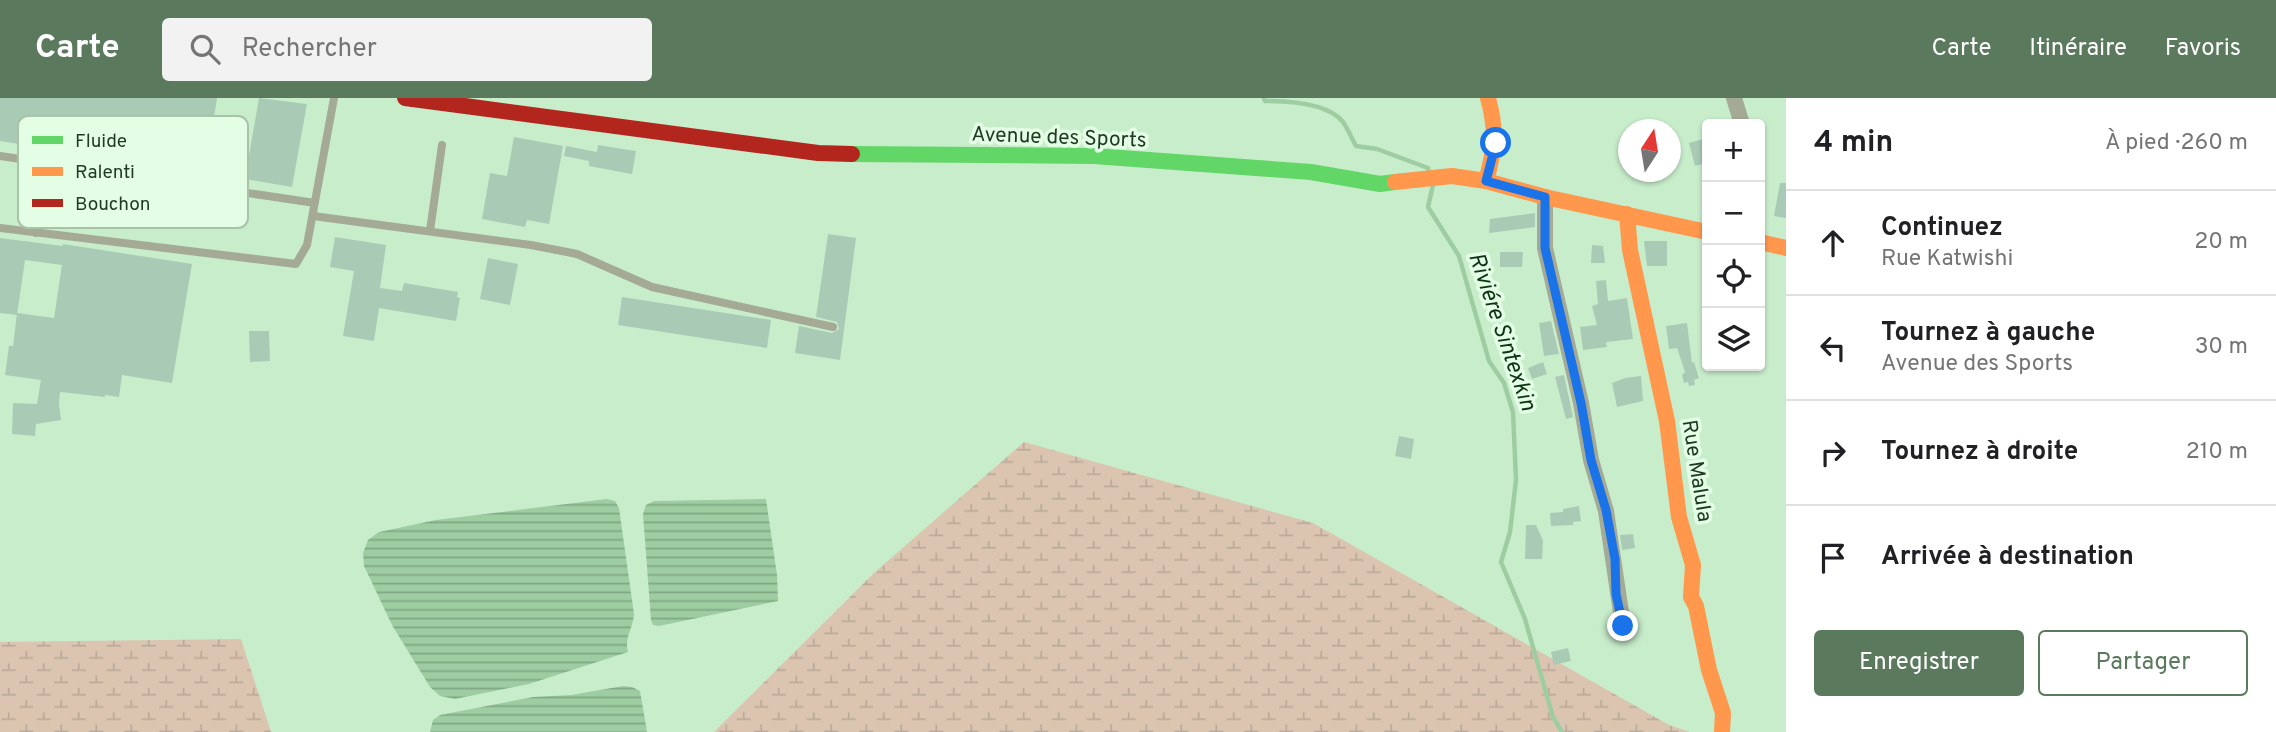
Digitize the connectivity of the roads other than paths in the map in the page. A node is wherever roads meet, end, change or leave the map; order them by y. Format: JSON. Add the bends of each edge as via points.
{"nodes":[{"id":1,"x":334,"y":98,"type":"edge"},
{"id":2,"x":405,"y":98,"type":"edge"},
{"id":3,"x":1488,"y":98,"type":"edge"},
{"id":4,"x":1734,"y":98,"type":"edge"},
{"id":5,"x":1740,"y":119,"type":"edge"},
{"id":6,"x":442,"y":145,"type":"dead end"},
{"id":7,"x":0,"y":156,"type":"edge"},
{"id":8,"x":18,"y":159,"type":"edge"},
{"id":9,"x":1486,"y":181,"type":"junction"},
{"id":10,"x":248,"y":193,"type":"edge"},
{"id":11,"x":1545,"y":197,"type":"junction"},
{"id":12,"x":315,"y":203,"type":"junction"},
{"id":13,"x":1627,"y":215,"type":"junction"},
{"id":14,"x":313,"y":216,"type":"junction"},
{"id":15,"x":0,"y":228,"type":"edge"},
{"id":16,"x":37,"y":228,"type":"edge"},
{"id":17,"x":430,"y":230,"type":"junction"},
{"id":18,"x":1702,"y":231,"type":"edge"},
{"id":19,"x":36,"y":233,"type":"junction"},
{"id":20,"x":1765,"y":243,"type":"edge"},
{"id":21,"x":1786,"y":248,"type":"edge"},
{"id":22,"x":833,"y":327,"type":"dead end"},
{"id":23,"x":1623,"y":626,"type":"dead end"},
{"id":24,"x":1722,"y":732,"type":"edge"}],
"edges":[{"from":1,"to":12,"type":"lane"},
{"from":2,"to":9,"type":"street","name":"Avenue des Sports","via":[[818,153],[1094,156],[1311,173],[1380,184],[1452,176]]},
{"from":3,"to":9,"type":"street","via":[[1496,143]]},
{"from":4,"to":5,"type":"street"},
{"from":6,"to":17,"type":"lane"},
{"from":7,"to":8,"type":"lane"},
{"from":9,"to":11,"type":"street","name":"Avenue des Sports"},
{"from":10,"to":12,"type":"lane"},
{"from":11,"to":13,"type":"street","name":"Avenue des Sports"},
{"from":11,"to":23,"type":"street","via":[[1545,248],[1606,510]]},
{"from":12,"to":14,"type":"lane"},
{"from":13,"to":18,"type":"street","name":"Avenue des Sports"},
{"from":13,"to":24,"type":"street","name":"Rue Malula","via":[[1630,250],[1667,421],[1679,517],[1693,565],[1691,597],[1723,713]]},
{"from":14,"to":17,"type":"lane"},
{"from":14,"to":19,"type":"lane","via":[[307,244],[296,264]]},
{"from":15,"to":19,"type":"lane"},
{"from":16,"to":19,"type":"lane"},
{"from":17,"to":22,"type":"lane","via":[[577,254],[652,287]]},
{"from":20,"to":21,"type":"street"}]}
